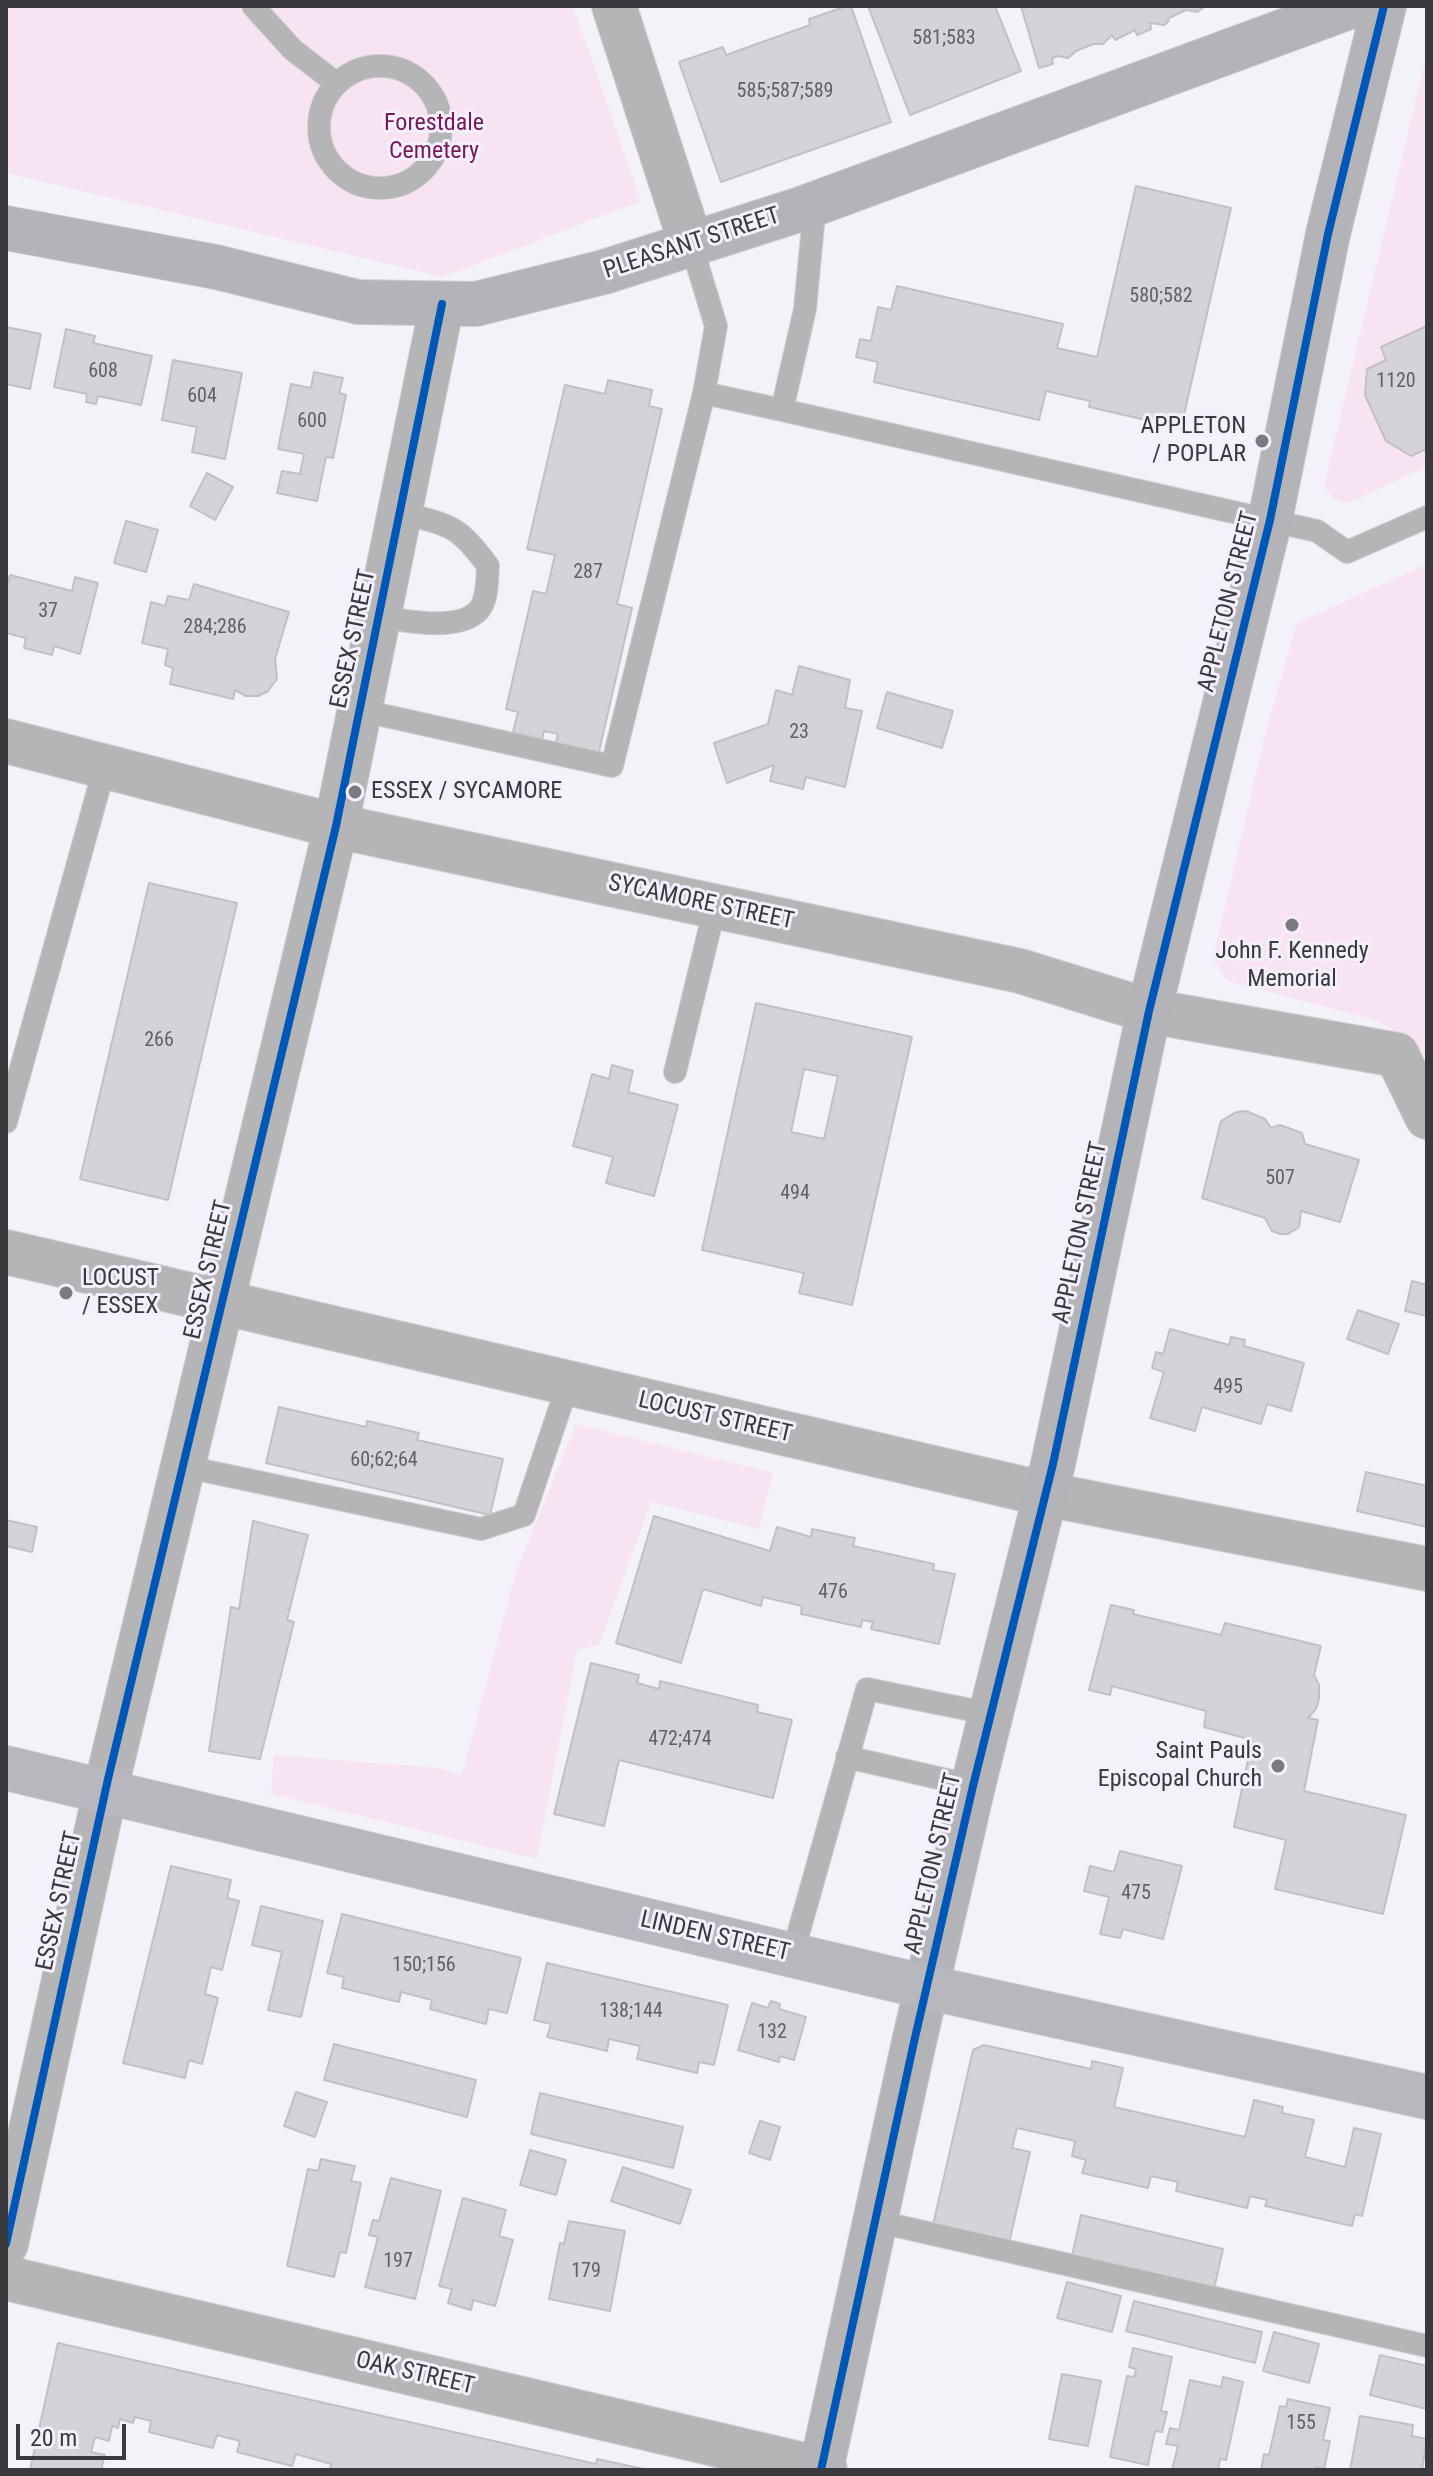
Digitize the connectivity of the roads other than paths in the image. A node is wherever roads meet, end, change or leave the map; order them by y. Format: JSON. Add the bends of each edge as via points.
{"nodes":[{"id":1,"x":253,"y":6,"type":"edge"},
{"id":2,"x":614,"y":6,"type":"edge"},
{"id":3,"x":1352,"y":6,"type":"edge"},
{"id":4,"x":1384,"y":6,"type":"edge"},
{"id":5,"x":336,"y":83,"type":"junction"},
{"id":6,"x":815,"y":204,"type":"junction"},
{"id":7,"x":6,"y":228,"type":"edge"},
{"id":8,"x":691,"y":244,"type":"junction"},
{"id":9,"x":442,"y":304,"type":"junction"},
{"id":10,"x":704,"y":393,"type":"junction"},
{"id":11,"x":782,"y":410,"type":"junction"},
{"id":12,"x":400,"y":512,"type":"junction"},
{"id":13,"x":1427,"y":517,"type":"edge"},
{"id":14,"x":1270,"y":520,"type":"junction"},
{"id":15,"x":380,"y":617,"type":"junction"},
{"id":16,"x":359,"y":710,"type":"junction"},
{"id":17,"x":6,"y":741,"type":"edge"},
{"id":18,"x":105,"y":766,"type":"junction"},
{"id":19,"x":336,"y":826,"type":"junction"},
{"id":20,"x":715,"y":907,"type":"junction"},
{"id":21,"x":1149,"y":1011,"type":"junction"},
{"id":22,"x":675,"y":1072,"type":"dead end"},
{"id":23,"x":1427,"y":1117,"type":"edge"},
{"id":24,"x":6,"y":1122,"type":"edge"},
{"id":25,"x":6,"y":1252,"type":"edge"},
{"id":26,"x":222,"y":1300,"type":"junction"},
{"id":27,"x":568,"y":1384,"type":"junction"},
{"id":28,"x":182,"y":1466,"type":"junction"},
{"id":29,"x":1045,"y":1494,"type":"junction"},
{"id":30,"x":1427,"y":1569,"type":"edge"},
{"id":31,"x":991,"y":1714,"type":"junction"},
{"id":32,"x":847,"y":1757,"type":"junction"},
{"id":33,"x":6,"y":1768,"type":"edge"},
{"id":34,"x":973,"y":1786,"type":"junction"},
{"id":35,"x":105,"y":1793,"type":"junction"},
{"id":36,"x":792,"y":1956,"type":"junction"},
{"id":37,"x":926,"y":1987,"type":"junction"},
{"id":38,"x":1427,"y":2097,"type":"edge"},
{"id":39,"x":875,"y":2221,"type":"junction"},
{"id":40,"x":6,"y":2244,"type":"edge"},
{"id":41,"x":6,"y":2278,"type":"edge"},
{"id":42,"x":1427,"y":2346,"type":"edge"},
{"id":43,"x":822,"y":2470,"type":"edge"}],
"edges":[{"from":1,"to":5,"type":"lane","via":[[293,50]]},
{"from":2,"to":8,"type":"street"},
{"from":3,"to":6,"type":"street","name":"PLEASANT STREET"},
{"from":4,"to":14,"type":"street","name":"APPLETON STREET","via":[[1328,234]]},
{"from":5,"to":5,"type":"lane","via":[[319,111],[320,141],[329,163],[350,181],[369,188],[391,188],[427,167],[438,148],[442,123],[435,100],[421,81],[382,65],[364,66]]},
{"from":6,"to":8,"type":"street","name":"PLEASANT STREET"},
{"from":6,"to":11,"type":"lane","via":[[805,309]]},
{"from":7,"to":9,"type":"street","name":"PLEASANT STREET","via":[[216,267],[358,302]]},
{"from":8,"to":9,"type":"street","name":"PLEASANT STREET","via":[[476,304]]},
{"from":8,"to":10,"type":"lane","via":[[716,326]]},
{"from":9,"to":12,"type":"street","name":"ESSEX STREET"},
{"from":10,"to":11,"type":"lane"},
{"from":10,"to":16,"type":"lane","via":[[612,766]]},
{"from":11,"to":14,"type":"lane"},
{"from":12,"to":15,"type":"street","name":"ESSEX STREET"},
{"from":12,"to":15,"type":"lane","via":[[452,526],[469,540],[488,566],[485,596],[479,610],[461,620],[437,624]]},
{"from":13,"to":14,"type":"lane","via":[[1347,552],[1317,531]]},
{"from":14,"to":21,"type":"street","name":"APPLETON STREET"},
{"from":15,"to":16,"type":"street","name":"ESSEX STREET"},
{"from":16,"to":19,"type":"street","name":"ESSEX STREET"},
{"from":17,"to":18,"type":"street","name":"SYCAMORE STREET"},
{"from":18,"to":19,"type":"street","name":"SYCAMORE STREET"},
{"from":18,"to":24,"type":"lane"},
{"from":19,"to":20,"type":"street","name":"SYCAMORE STREET"},
{"from":19,"to":26,"type":"street","name":"ESSEX STREET"},
{"from":20,"to":21,"type":"street","name":"SYCAMORE STREET","via":[[1020,971]]},
{"from":20,"to":22,"type":"lane"},
{"from":21,"to":23,"type":"street","name":"SYCAMORE STREET","via":[[1397,1055]]},
{"from":21,"to":29,"type":"street","name":"APPLETON STREET"},
{"from":25,"to":26,"type":"street","name":"LOCUST STREET"},
{"from":26,"to":27,"type":"street","name":"LOCUST STREET"},
{"from":26,"to":28,"type":"street","name":"ESSEX STREET"},
{"from":27,"to":28,"type":"lane","via":[[524,1515],[481,1529]]},
{"from":27,"to":29,"type":"street","name":"LOCUST STREET"},
{"from":28,"to":35,"type":"street","name":"ESSEX STREET"},
{"from":29,"to":30,"type":"street","name":"LOCUST STREET"},
{"from":29,"to":31,"type":"street","name":"APPLETON STREET"},
{"from":31,"to":32,"type":"lane","via":[[867,1689]]},
{"from":31,"to":34,"type":"street","name":"APPLETON STREET"},
{"from":32,"to":34,"type":"lane"},
{"from":32,"to":36,"type":"lane"},
{"from":33,"to":35,"type":"main road","name":"LINDEN STREET"},
{"from":34,"to":37,"type":"street","name":"APPLETON STREET"},
{"from":35,"to":36,"type":"main road","name":"LINDEN STREET"},
{"from":35,"to":40,"type":"street","name":"ESSEX STREET"},
{"from":36,"to":37,"type":"main road","name":"LINDEN STREET"},
{"from":37,"to":38,"type":"main road","name":"LINDEN STREET"},
{"from":37,"to":39,"type":"street","name":"APPLETON STREET"},
{"from":39,"to":42,"type":"lane"},
{"from":39,"to":43,"type":"street","name":"APPLETON STREET"},
{"from":41,"to":43,"type":"street","name":"OAK STREET"}]}
